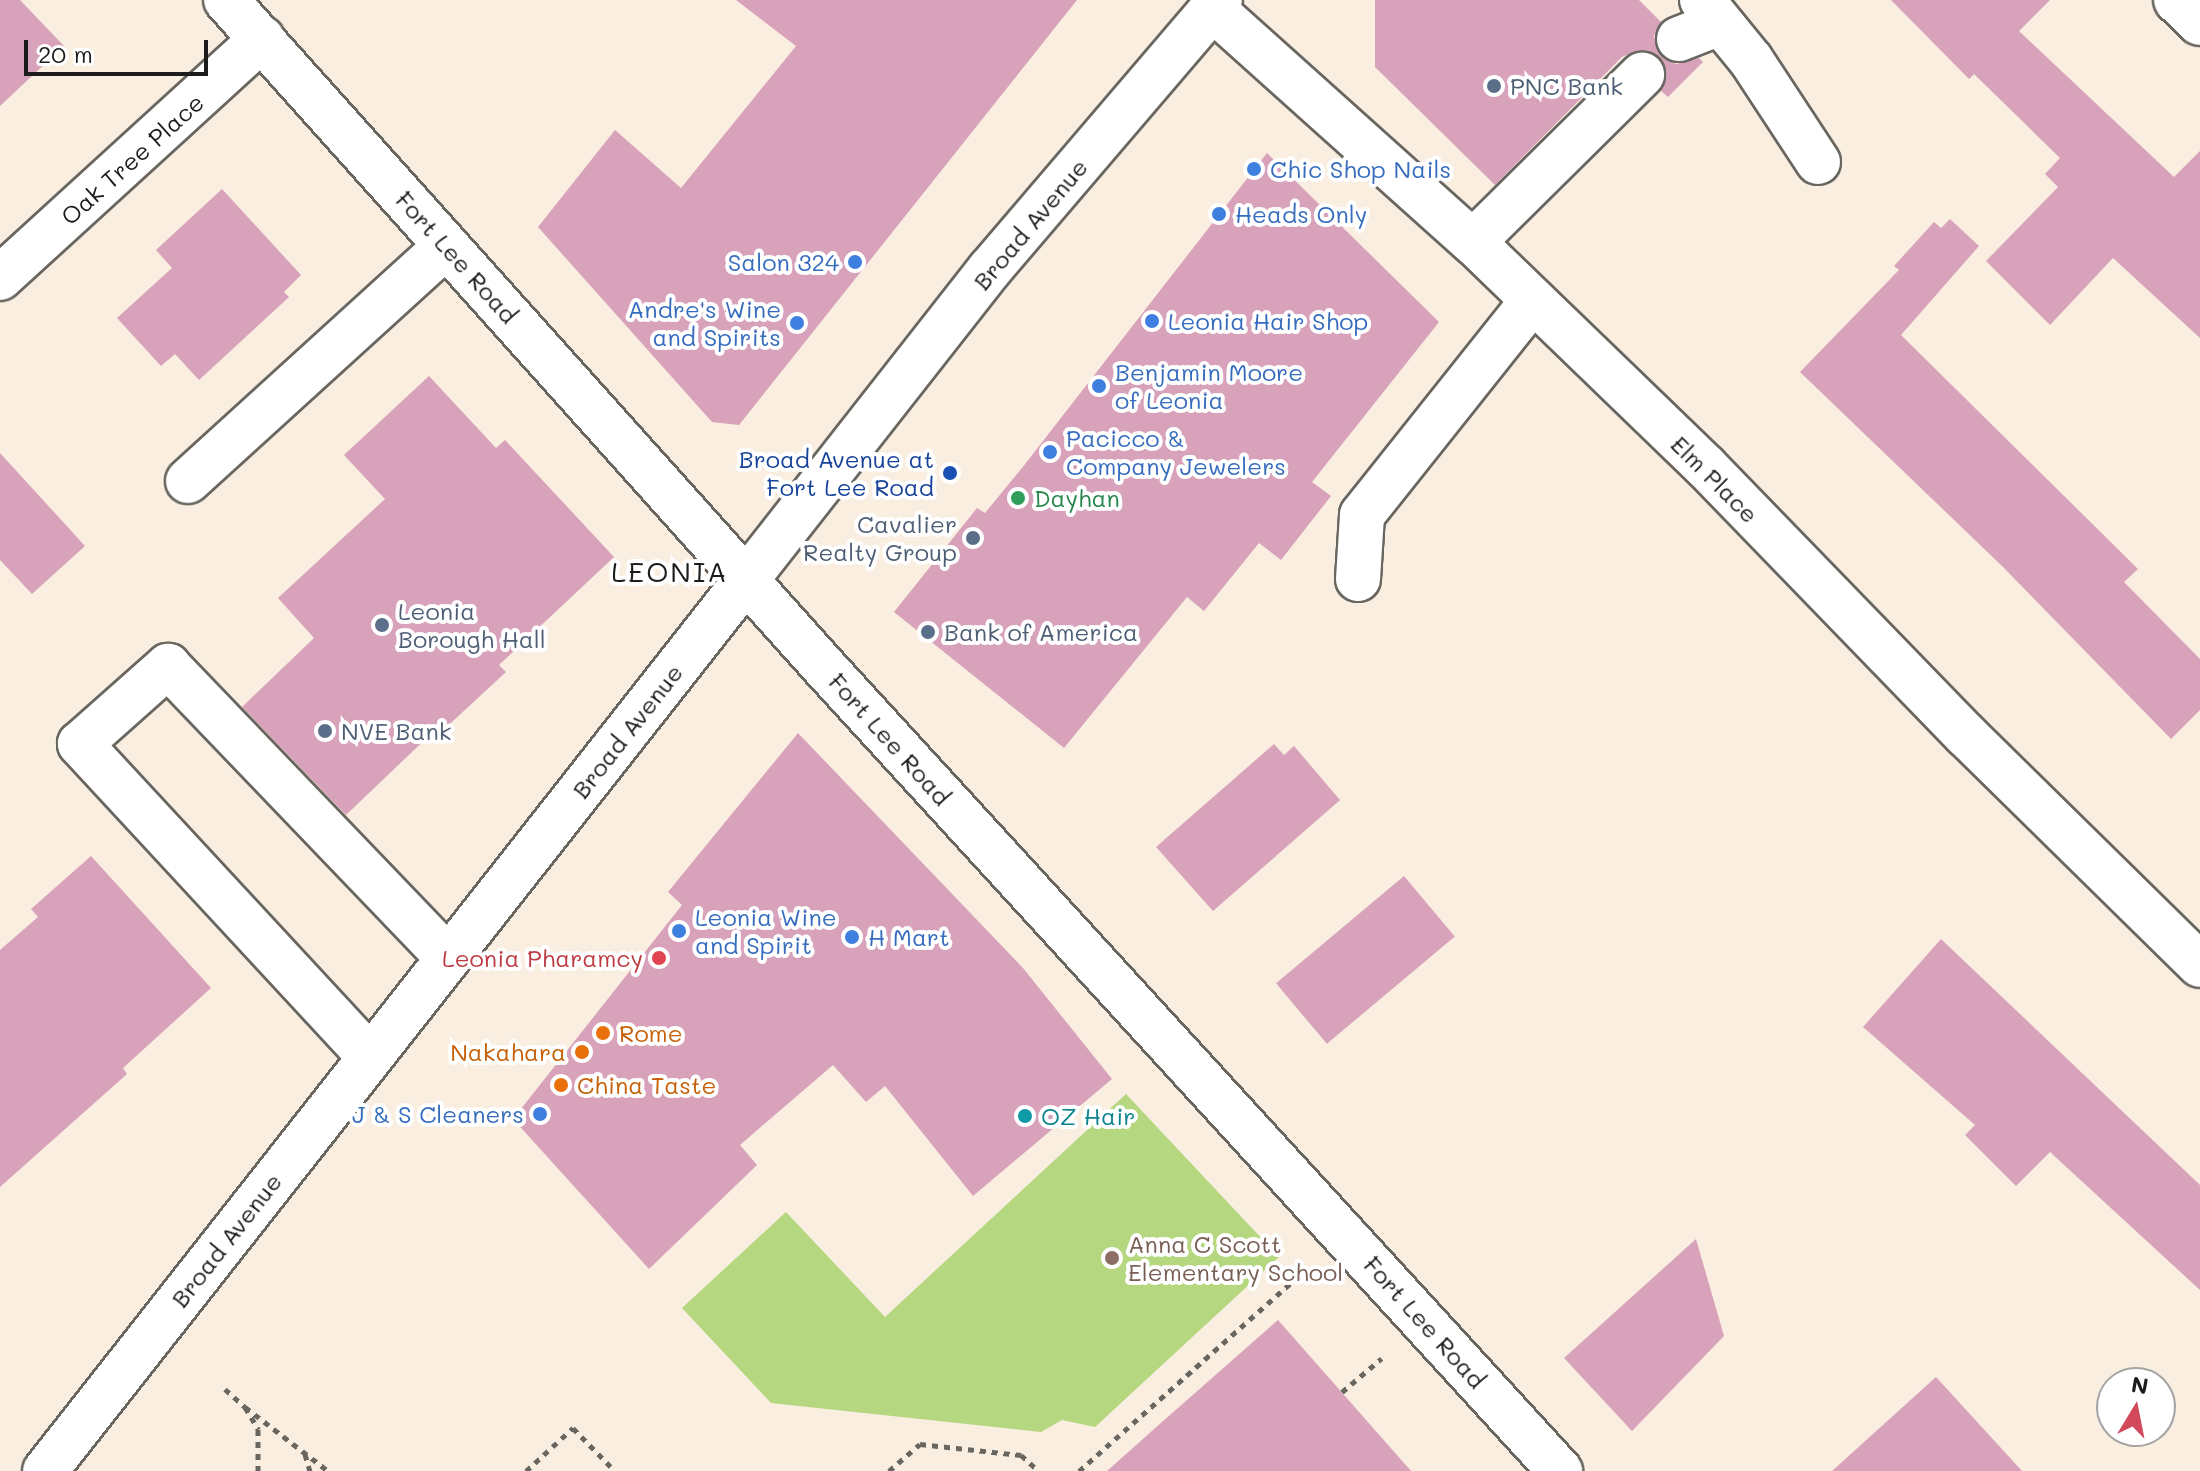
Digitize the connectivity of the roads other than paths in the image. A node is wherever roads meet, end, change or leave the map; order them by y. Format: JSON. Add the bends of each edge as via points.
{"nodes":[{"id":1,"x":227,"y":0,"type":"edge"},
{"id":2,"x":2176,"y":0,"type":"edge"},
{"id":3,"x":1217,"y":5,"type":"edge"},
{"id":4,"x":1711,"y":12,"type":"edge"},
{"id":5,"x":2200,"y":23,"type":"edge"},
{"id":6,"x":262,"y":39,"type":"junction"},
{"id":7,"x":1679,"y":39,"type":"dead end"},
{"id":8,"x":1642,"y":75,"type":"dead end"},
{"id":9,"x":1818,"y":162,"type":"dead end"},
{"id":10,"x":1473,"y":242,"type":"junction"},
{"id":11,"x":446,"y":246,"type":"junction"},
{"id":12,"x":0,"y":278,"type":"edge"},
{"id":13,"x":1532,"y":301,"type":"junction"},
{"id":14,"x":188,"y":481,"type":"dead end"},
{"id":15,"x":1358,"y":579,"type":"dead end"},
{"id":16,"x":746,"y":580,"type":"junction"},
{"id":17,"x":448,"y":958,"type":"junction"},
{"id":18,"x":2200,"y":965,"type":"edge"},
{"id":19,"x":370,"y":1057,"type":"junction"},
{"id":20,"x":45,"y":1471,"type":"edge"},
{"id":21,"x":1560,"y":1471,"type":"edge"}],
"edges":[{"from":1,"to":6,"type":"main road","name":"Fort Lee Road"},
{"from":2,"to":5,"type":"main road"},
{"from":3,"to":10,"type":"main road","name":"Elm Place"},
{"from":3,"to":16,"type":"main road","name":"Broad Avenue","via":[[990,269]]},
{"from":4,"to":7,"type":"main road"},
{"from":4,"to":9,"type":"main road"},
{"from":6,"to":11,"type":"main road","name":"Fort Lee Road"},
{"from":6,"to":12,"type":"main road","name":"Oak Tree Place"},
{"from":8,"to":10,"type":"main road"},
{"from":10,"to":13,"type":"main road","name":"Elm Place"},
{"from":11,"to":14,"type":"main road"},
{"from":11,"to":16,"type":"main road","name":"Fort Lee Road"},
{"from":13,"to":15,"type":"main road","via":[[1362,515]]},
{"from":13,"to":18,"type":"main road","name":"Elm Place","via":[[1706,467],[1966,735]]},
{"from":16,"to":17,"type":"main road","name":"Broad Avenue"},
{"from":16,"to":21,"type":"main road","name":"Fort Lee Road"},
{"from":17,"to":19,"type":"main road","name":"Broad Avenue"},
{"from":17,"to":19,"type":"main road","via":[[168,666],[80,744]]},
{"from":19,"to":20,"type":"main road","name":"Broad Avenue"}]}
